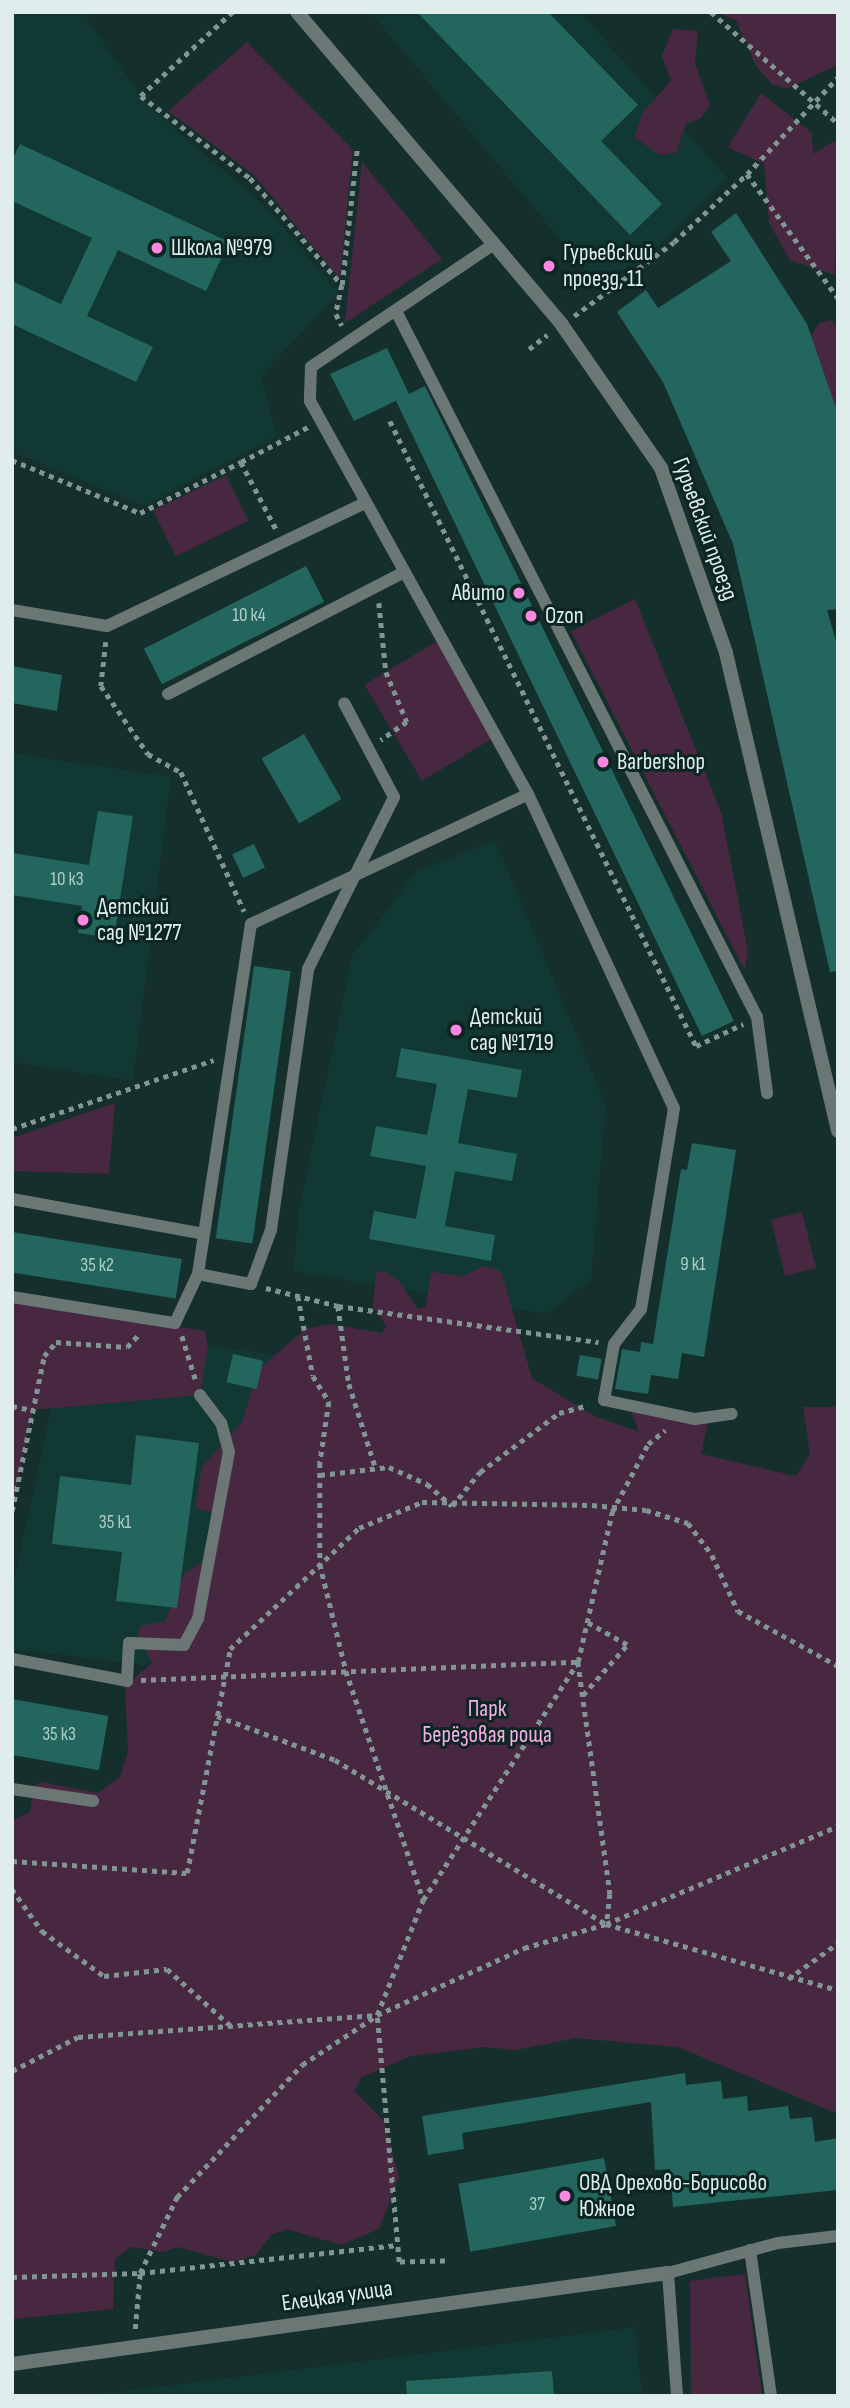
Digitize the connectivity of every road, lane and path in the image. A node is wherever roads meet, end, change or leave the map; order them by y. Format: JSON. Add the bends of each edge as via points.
{"nodes":[{"id":1,"x":233,"y":12,"type":"edge"},
{"id":2,"x":297,"y":12,"type":"edge"},
{"id":3,"x":711,"y":12,"type":"edge"},
{"id":4,"x":838,"y":77,"type":"edge"},
{"id":5,"x":813,"y":104,"type":"junction"},
{"id":6,"x":838,"y":122,"type":"edge"},
{"id":7,"x":358,"y":150,"type":"dead end"},
{"id":8,"x":747,"y":174,"type":"junction"},
{"id":9,"x":491,"y":247,"type":"junction"},
{"id":10,"x":342,"y":285,"type":"junction"},
{"id":11,"x":838,"y":298,"type":"edge"},
{"id":12,"x":593,"y":302,"type":"dead end"},
{"id":13,"x":397,"y":313,"type":"junction"},
{"id":14,"x":351,"y":342,"type":"junction"},
{"id":15,"x":320,"y":421,"type":"junction"},
{"id":16,"x":390,"y":421,"type":"dead end"},
{"id":17,"x":12,"y":460,"type":"edge"},
{"id":18,"x":241,"y":462,"type":"junction"},
{"id":19,"x":363,"y":504,"type":"junction"},
{"id":20,"x":283,"y":542,"type":"junction"},
{"id":21,"x":402,"y":573,"type":"junction"},
{"id":22,"x":378,"y":586,"type":"junction"},
{"id":23,"x":12,"y":610,"type":"edge"},
{"id":24,"x":107,"y":626,"type":"junction"},
{"id":25,"x":168,"y":694,"type":"dead end"},
{"id":26,"x":344,"y":703,"type":"dead end"},
{"id":27,"x":370,"y":745,"type":"junction"},
{"id":28,"x":528,"y":794,"type":"junction"},
{"id":29,"x":357,"y":877,"type":"junction"},
{"id":30,"x":251,"y":924,"type":"junction"},
{"id":31,"x":757,"y":1017,"type":"junction"},
{"id":32,"x":231,"y":1054,"type":"junction"},
{"id":33,"x":767,"y":1093,"type":"dead end"},
{"id":34,"x":12,"y":1129,"type":"edge"},
{"id":35,"x":838,"y":1131,"type":"edge"},
{"id":36,"x":12,"y":1199,"type":"edge"},
{"id":37,"x":204,"y":1234,"type":"junction"},
{"id":38,"x":198,"y":1274,"type":"junction"},
{"id":39,"x":251,"y":1284,"type":"junction"},
{"id":40,"x":298,"y":1296,"type":"junction"},
{"id":41,"x":12,"y":1297,"type":"edge"},
{"id":42,"x":338,"y":1306,"type":"junction"},
{"id":43,"x":153,"y":1320,"type":"junction"},
{"id":44,"x":184,"y":1340,"type":"dead end"},
{"id":45,"x":614,"y":1344,"type":"junction"},
{"id":46,"x":200,"y":1395,"type":"joint"},
{"id":47,"x":604,"y":1400,"type":"junction"},
{"id":48,"x":12,"y":1406,"type":"edge"},
{"id":49,"x":33,"y":1410,"type":"junction"},
{"id":50,"x":732,"y":1414,"type":"dead end"},
{"id":51,"x":695,"y":1419,"type":"junction"},
{"id":52,"x":376,"y":1469,"type":"junction"},
{"id":53,"x":320,"y":1475,"type":"junction"},
{"id":54,"x":452,"y":1506,"type":"junction"},
{"id":55,"x":12,"y":1511,"type":"edge"},
{"id":56,"x":612,"y":1511,"type":"junction"},
{"id":57,"x":320,"y":1564,"type":"junction"},
{"id":58,"x":588,"y":1623,"type":"junction"},
{"id":59,"x":12,"y":1659,"type":"edge"},
{"id":60,"x":578,"y":1662,"type":"junction"},
{"id":61,"x":838,"y":1666,"type":"edge"},
{"id":62,"x":346,"y":1671,"type":"junction"},
{"id":63,"x":225,"y":1677,"type":"junction"},
{"id":64,"x":127,"y":1681,"type":"junction"},
{"id":65,"x":583,"y":1696,"type":"junction"},
{"id":66,"x":217,"y":1716,"type":"junction"},
{"id":67,"x":385,"y":1787,"type":"junction"},
{"id":68,"x":12,"y":1789,"type":"edge"},
{"id":69,"x":93,"y":1801,"type":"dead end"},
{"id":70,"x":838,"y":1826,"type":"edge"},
{"id":71,"x":463,"y":1839,"type":"junction"},
{"id":72,"x":12,"y":1861,"type":"edge"},
{"id":73,"x":12,"y":1889,"type":"edge"},
{"id":74,"x":423,"y":1900,"type":"junction"},
{"id":75,"x":606,"y":1924,"type":"junction"},
{"id":76,"x":838,"y":1943,"type":"edge"},
{"id":77,"x":787,"y":1980,"type":"junction"},
{"id":78,"x":838,"y":1990,"type":"edge"},
{"id":79,"x":377,"y":2015,"type":"junction"},
{"id":80,"x":232,"y":2027,"type":"junction"},
{"id":81,"x":12,"y":2070,"type":"edge"},
{"id":82,"x":838,"y":2236,"type":"edge"},
{"id":83,"x":397,"y":2245,"type":"junction"},
{"id":84,"x":750,"y":2250,"type":"junction"},
{"id":85,"x":445,"y":2261,"type":"dead end"},
{"id":86,"x":140,"y":2273,"type":"junction"},
{"id":87,"x":668,"y":2273,"type":"junction"},
{"id":88,"x":12,"y":2277,"type":"edge"},
{"id":89,"x":133,"y":2347,"type":"junction"},
{"id":90,"x":12,"y":2364,"type":"edge"},
{"id":91,"x":677,"y":2396,"type":"edge"},
{"id":92,"x":771,"y":2396,"type":"edge"}],
"edges":[{"from":1,"to":10,"type":"path","via":[[141,96],[250,178]]},
{"from":2,"to":9,"type":"street","name":"Гурьевский проезд"},
{"from":3,"to":5,"type":"path"},
{"from":4,"to":5,"type":"path"},
{"from":5,"to":6,"type":"path"},
{"from":5,"to":8,"type":"path"},
{"from":7,"to":10,"type":"path"},
{"from":8,"to":11,"type":"path"},
{"from":8,"to":12,"type":"path","via":[[674,242]]},
{"from":9,"to":13,"type":"lane"},
{"from":9,"to":35,"type":"street","name":"Гурьевский проезд","via":[[562,325],[661,468],[726,653]]},
{"from":10,"to":14,"type":"path","via":[[336,314]]},
{"from":13,"to":14,"type":"lane"},
{"from":13,"to":31,"type":"lane"},
{"from":14,"to":15,"type":"lane","via":[[311,367],[310,401]]},
{"from":15,"to":18,"type":"path"},
{"from":15,"to":19,"type":"lane"},
{"from":16,"to":31,"type":"path","via":[[696,1046]]},
{"from":17,"to":18,"type":"path","via":[[140,513]]},
{"from":18,"to":20,"type":"path"},
{"from":19,"to":20,"type":"lane"},
{"from":19,"to":21,"type":"lane"},
{"from":20,"to":24,"type":"lane"},
{"from":21,"to":22,"type":"lane"},
{"from":21,"to":28,"type":"lane"},
{"from":22,"to":25,"type":"lane"},
{"from":22,"to":27,"type":"path","via":[[386,672],[407,722]]},
{"from":23,"to":24,"type":"lane"},
{"from":24,"to":30,"type":"path","via":[[101,687],[148,754],[181,772]]},
{"from":26,"to":27,"type":"lane"},
{"from":27,"to":29,"type":"lane","via":[[394,797]]},
{"from":28,"to":29,"type":"lane"},
{"from":28,"to":45,"type":"lane","via":[[674,1108],[641,1309]]},
{"from":29,"to":30,"type":"lane"},
{"from":29,"to":39,"type":"lane","via":[[308,970],[271,1230]]},
{"from":30,"to":32,"type":"lane"},
{"from":31,"to":33,"type":"lane"},
{"from":32,"to":34,"type":"path"},
{"from":32,"to":37,"type":"lane"},
{"from":36,"to":37,"type":"lane"},
{"from":37,"to":38,"type":"lane"},
{"from":38,"to":39,"type":"lane"},
{"from":38,"to":43,"type":"lane","via":[[175,1323]]},
{"from":39,"to":40,"type":"path"},
{"from":40,"to":42,"type":"path"},
{"from":40,"to":53,"type":"path","via":[[313,1376],[329,1402]]},
{"from":41,"to":43,"type":"lane"},
{"from":42,"to":45,"type":"path"},
{"from":42,"to":52,"type":"path","via":[[349,1384]]},
{"from":43,"to":49,"type":"path","via":[[127,1347],[56,1342],[44,1356]]},
{"from":44,"to":46,"type":"path"},
{"from":45,"to":47,"type":"lane"},
{"from":46,"to":64,"type":"lane","via":[[221,1423],[229,1451],[198,1619],[184,1645],[129,1643]]},
{"from":47,"to":51,"type":"lane"},
{"from":47,"to":54,"type":"path","via":[[559,1413],[480,1472]]},
{"from":48,"to":49,"type":"path"},
{"from":49,"to":55,"type":"path"},
{"from":50,"to":51,"type":"lane"},
{"from":51,"to":56,"type":"path","via":[[648,1444]]},
{"from":52,"to":53,"type":"path"},
{"from":52,"to":54,"type":"path","via":[[389,1467],[427,1484]]},
{"from":53,"to":57,"type":"path"},
{"from":54,"to":56,"type":"path","via":[[562,1503]]},
{"from":54,"to":57,"type":"path","via":[[422,1502],[359,1528]]},
{"from":56,"to":58,"type":"path"},
{"from":56,"to":61,"type":"path","via":[[646,1510],[688,1523],[712,1555],[738,1611]]},
{"from":57,"to":62,"type":"path"},
{"from":57,"to":63,"type":"path","via":[[230,1648]]},
{"from":58,"to":60,"type":"path"},
{"from":58,"to":65,"type":"path","via":[[627,1645]]},
{"from":59,"to":64,"type":"lane"},
{"from":60,"to":62,"type":"path"},
{"from":60,"to":65,"type":"path"},
{"from":60,"to":71,"type":"path"},
{"from":62,"to":63,"type":"path"},
{"from":62,"to":67,"type":"path"},
{"from":63,"to":64,"type":"path"},
{"from":63,"to":66,"type":"path"},
{"from":65,"to":75,"type":"path","via":[[610,1894]]},
{"from":66,"to":67,"type":"path","via":[[335,1760]]},
{"from":66,"to":72,"type":"path","via":[[187,1873]]},
{"from":67,"to":71,"type":"path"},
{"from":67,"to":74,"type":"path"},
{"from":68,"to":69,"type":"lane"},
{"from":70,"to":75,"type":"path"},
{"from":71,"to":74,"type":"path"},
{"from":71,"to":75,"type":"path"},
{"from":73,"to":80,"type":"path","via":[[42,1931],[104,1976],[167,1969]]},
{"from":74,"to":79,"type":"path"},
{"from":75,"to":77,"type":"path"},
{"from":75,"to":79,"type":"path","via":[[524,1948]]},
{"from":76,"to":77,"type":"path"},
{"from":77,"to":78,"type":"path"},
{"from":79,"to":80,"type":"path"},
{"from":79,"to":83,"type":"path"},
{"from":79,"to":86,"type":"path","via":[[302,2065],[177,2197]]},
{"from":80,"to":81,"type":"path","via":[[78,2037]]},
{"from":82,"to":84,"type":"lane"},
{"from":83,"to":85,"type":"path","via":[[398,2262]]},
{"from":83,"to":86,"type":"path"},
{"from":84,"to":87,"type":"lane"},
{"from":84,"to":92,"type":"lane"},
{"from":86,"to":88,"type":"path"},
{"from":86,"to":89,"type":"path"},
{"from":87,"to":89,"type":"street","name":"Елецкая улица"},
{"from":87,"to":91,"type":"lane"},
{"from":89,"to":90,"type":"street","name":"Елецкая улица"}]}
